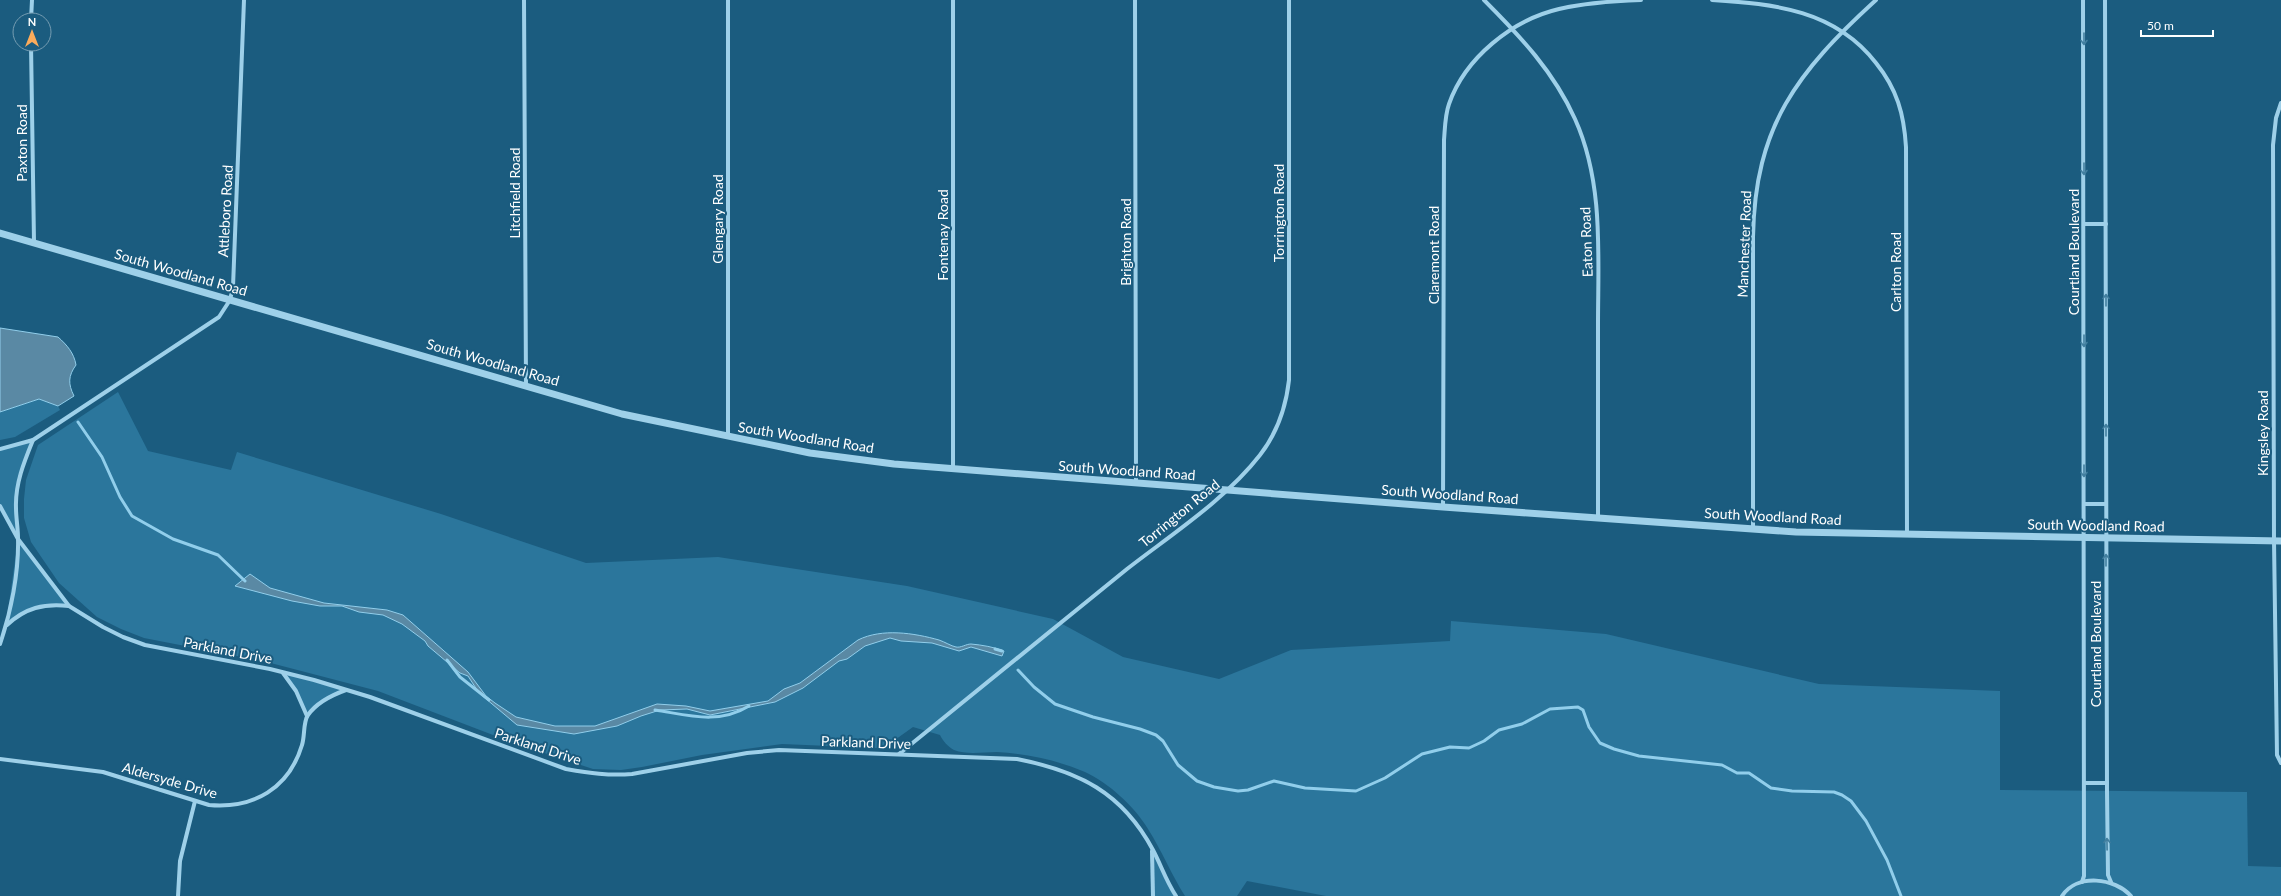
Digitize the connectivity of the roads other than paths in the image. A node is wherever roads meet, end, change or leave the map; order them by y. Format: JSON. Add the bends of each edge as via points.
{"nodes":[{"id":1,"x":32,"y":0,"type":"edge"},
{"id":2,"x":244,"y":0,"type":"edge"},
{"id":3,"x":524,"y":0,"type":"edge"},
{"id":4,"x":728,"y":0,"type":"edge"},
{"id":5,"x":953,"y":0,"type":"edge"},
{"id":6,"x":1135,"y":0,"type":"edge"},
{"id":7,"x":1289,"y":0,"type":"edge"},
{"id":8,"x":1484,"y":0,"type":"edge"},
{"id":9,"x":1641,"y":0,"type":"edge"},
{"id":10,"x":1712,"y":0,"type":"edge"},
{"id":11,"x":1876,"y":0,"type":"edge"},
{"id":12,"x":2083,"y":0,"type":"edge"},
{"id":13,"x":2105,"y":0,"type":"edge"},
{"id":14,"x":31,"y":12,"type":"edge"},
{"id":15,"x":1512,"y":29,"type":"junction"},
{"id":16,"x":1844,"y":31,"type":"junction"},
{"id":17,"x":31,"y":52,"type":"edge"},
{"id":18,"x":2281,"y":103,"type":"edge"},
{"id":19,"x":2084,"y":224,"type":"junction"},
{"id":20,"x":2106,"y":224,"type":"junction"},
{"id":21,"x":0,"y":233,"type":"edge"},
{"id":22,"x":34,"y":242,"type":"junction"},
{"id":23,"x":230,"y":300,"type":"junction"},
{"id":24,"x":526,"y":385,"type":"junction"},
{"id":25,"x":728,"y":437,"type":"junction"},
{"id":26,"x":33,"y":440,"type":"junction"},
{"id":27,"x":0,"y":449,"type":"edge"},
{"id":28,"x":953,"y":470,"type":"junction"},
{"id":29,"x":1136,"y":483,"type":"junction"},
{"id":30,"x":1227,"y":490,"type":"junction"},
{"id":31,"x":2084,"y":504,"type":"junction"},
{"id":32,"x":2106,"y":504,"type":"junction"},
{"id":33,"x":0,"y":506,"type":"edge"},
{"id":34,"x":1444,"y":507,"type":"junction"},
{"id":35,"x":1598,"y":518,"type":"junction"},
{"id":36,"x":1753,"y":529,"type":"junction"},
{"id":37,"x":1907,"y":534,"type":"junction"},
{"id":38,"x":2084,"y":538,"type":"junction"},
{"id":39,"x":18,"y":539,"type":"junction"},
{"id":40,"x":2106,"y":539,"type":"junction"},
{"id":41,"x":2277,"y":541,"type":"edge"},
{"id":42,"x":69,"y":606,"type":"junction"},
{"id":43,"x":6,"y":625,"type":"junction"},
{"id":44,"x":0,"y":644,"type":"edge"},
{"id":45,"x":282,"y":672,"type":"junction"},
{"id":46,"x":346,"y":690,"type":"junction"},
{"id":47,"x":308,"y":716,"type":"junction"},
{"id":48,"x":899,"y":754,"type":"junction"},
{"id":49,"x":0,"y":759,"type":"edge"},
{"id":50,"x":2281,"y":763,"type":"edge"},
{"id":51,"x":2084,"y":784,"type":"junction"},
{"id":52,"x":2107,"y":784,"type":"junction"},
{"id":53,"x":194,"y":801,"type":"junction"},
{"id":54,"x":1152,"y":849,"type":"junction"},
{"id":55,"x":2082,"y":882,"type":"junction"},
{"id":56,"x":2111,"y":882,"type":"junction"},
{"id":57,"x":178,"y":896,"type":"edge"},
{"id":58,"x":1153,"y":896,"type":"edge"},
{"id":59,"x":1176,"y":896,"type":"edge"},
{"id":60,"x":2062,"y":896,"type":"edge"},
{"id":61,"x":2131,"y":896,"type":"edge"}],
"edges":[{"from":1,"to":14,"type":"street"},
{"from":2,"to":23,"type":"street","name":"Attleboro Road","via":[[238,180],[233,287]]},
{"from":3,"to":24,"type":"street","name":"Litchfield Road"},
{"from":4,"to":25,"type":"street","name":"Glengary Road"},
{"from":5,"to":28,"type":"street","name":"Fontenay Road"},
{"from":6,"to":29,"type":"street","name":"Brighton Road"},
{"from":7,"to":30,"type":"street","name":"Torrington Road","via":[[1288,392],[1268,444]]},
{"from":8,"to":15,"type":"street","name":"Eaton Road"},
{"from":9,"to":15,"type":"street","name":"Claremont Road","via":[[1558,9]]},
{"from":10,"to":16,"type":"street","name":"Carlton Road","via":[[1792,10],[1821,19]]},
{"from":11,"to":16,"type":"street","name":"Manchester Road"},
{"from":12,"to":19,"type":"street","name":"Courtland Boulevard","one_way":true},
{"from":13,"to":20,"type":"street","name":"Courtland Boulevard"},
{"from":15,"to":34,"type":"street","name":"Claremont Road","via":[[1484,51],[1461,79],[1449,103],[1445,124]]},
{"from":15,"to":35,"type":"street","name":"Eaton Road","via":[[1548,71],[1563,94],[1582,137],[1593,176],[1598,238]]},
{"from":16,"to":36,"type":"street","name":"Manchester Road","via":[[1816,61],[1789,99],[1770,134],[1760,168],[1754,204],[1753,237]]},
{"from":16,"to":37,"type":"street","name":"Carlton Road","via":[[1865,49],[1892,85],[1901,109],[1905,135]]},
{"from":17,"to":22,"type":"street","name":"Paxton Road"},
{"from":18,"to":41,"type":"street","name":"Kingsley Road","via":[[2276,118],[2273,144]]},
{"from":19,"to":20,"type":"street"},
{"from":19,"to":31,"type":"street","name":"Courtland Boulevard","one_way":true},
{"from":32,"to":20,"type":"street","name":"Courtland Boulevard","one_way":true},
{"from":21,"to":22,"type":"street","name":"South Woodland Road"},
{"from":22,"to":23,"type":"street","name":"South Woodland Road"},
{"from":23,"to":24,"type":"street","name":"South Woodland Road"},
{"from":23,"to":26,"type":"street","name":"Attleboro Road","via":[[219,317]]},
{"from":24,"to":25,"type":"street","name":"South Woodland Road","via":[[622,414]]},
{"from":25,"to":28,"type":"street","name":"South Woodland Road","via":[[810,453]]},
{"from":26,"to":27,"type":"street","name":"Attleboro Road"},
{"from":26,"to":39,"type":"street","via":[[18,483]]},
{"from":28,"to":29,"type":"street","name":"South Woodland Road"},
{"from":29,"to":30,"type":"street","name":"South Woodland Road"},
{"from":30,"to":34,"type":"street","name":"South Woodland Road"},
{"from":30,"to":48,"type":"street","name":"Torrington Road"},
{"from":31,"to":32,"type":"street"},
{"from":31,"to":38,"type":"street","name":"Courtland Boulevard"},
{"from":32,"to":40,"type":"street","name":"Courtland Boulevard"},
{"from":33,"to":39,"type":"street","name":"Parkland Drive"},
{"from":34,"to":35,"type":"street","name":"South Woodland Road"},
{"from":35,"to":36,"type":"street","name":"South Woodland Road"},
{"from":36,"to":37,"type":"street","name":"South Woodland Road"},
{"from":37,"to":38,"type":"street","name":"South Woodland Road"},
{"from":38,"to":40,"type":"street","name":"South Woodland Road"},
{"from":38,"to":51,"type":"street","name":"Courtland Boulevard"},
{"from":39,"to":42,"type":"street","name":"Parkland Drive"},
{"from":39,"to":43,"type":"street"},
{"from":40,"to":41,"type":"street","name":"South Woodland Road"},
{"from":52,"to":40,"type":"street","name":"Courtland Boulevard","one_way":true},
{"from":41,"to":50,"type":"street","name":"Kingsley Road","via":[[2277,755]]},
{"from":42,"to":43,"type":"street","via":[[52,604],[37,607]]},
{"from":42,"to":45,"type":"street","name":"Parkland Drive","via":[[103,627],[145,645]]},
{"from":43,"to":44,"type":"street"},
{"from":45,"to":46,"type":"street","name":"Parkland Drive"},
{"from":45,"to":47,"type":"street","via":[[296,691]]},
{"from":46,"to":47,"type":"street","via":[[322,701]]},
{"from":46,"to":48,"type":"street","name":"Parkland Drive","via":[[551,764],[595,774],[632,774],[779,750]]},
{"from":47,"to":53,"type":"street","name":"Aldersyde Drive","via":[[303,743],[291,771],[270,791],[241,804],[223,806]]},
{"from":48,"to":54,"type":"street","name":"Parkland Drive","via":[[1017,759],[1050,766],[1081,777],[1109,795],[1130,818]]},
{"from":49,"to":53,"type":"street","name":"Aldersyde Drive","via":[[103,772]]},
{"from":51,"to":52,"type":"street"},
{"from":51,"to":55,"type":"street","name":"Courtland Boulevard"},
{"from":56,"to":52,"type":"street","name":"Courtland Boulevard","one_way":true,"via":[[2108,875]]},
{"from":53,"to":57,"type":"street","via":[[180,861]]},
{"from":54,"to":58,"type":"street"},
{"from":54,"to":59,"type":"street","name":"Parkland Drive","via":[[1167,883]]},
{"from":55,"to":56,"type":"street"},
{"from":55,"to":60,"type":"street","via":[[2071,887]]},
{"from":56,"to":61,"type":"street"}]}
